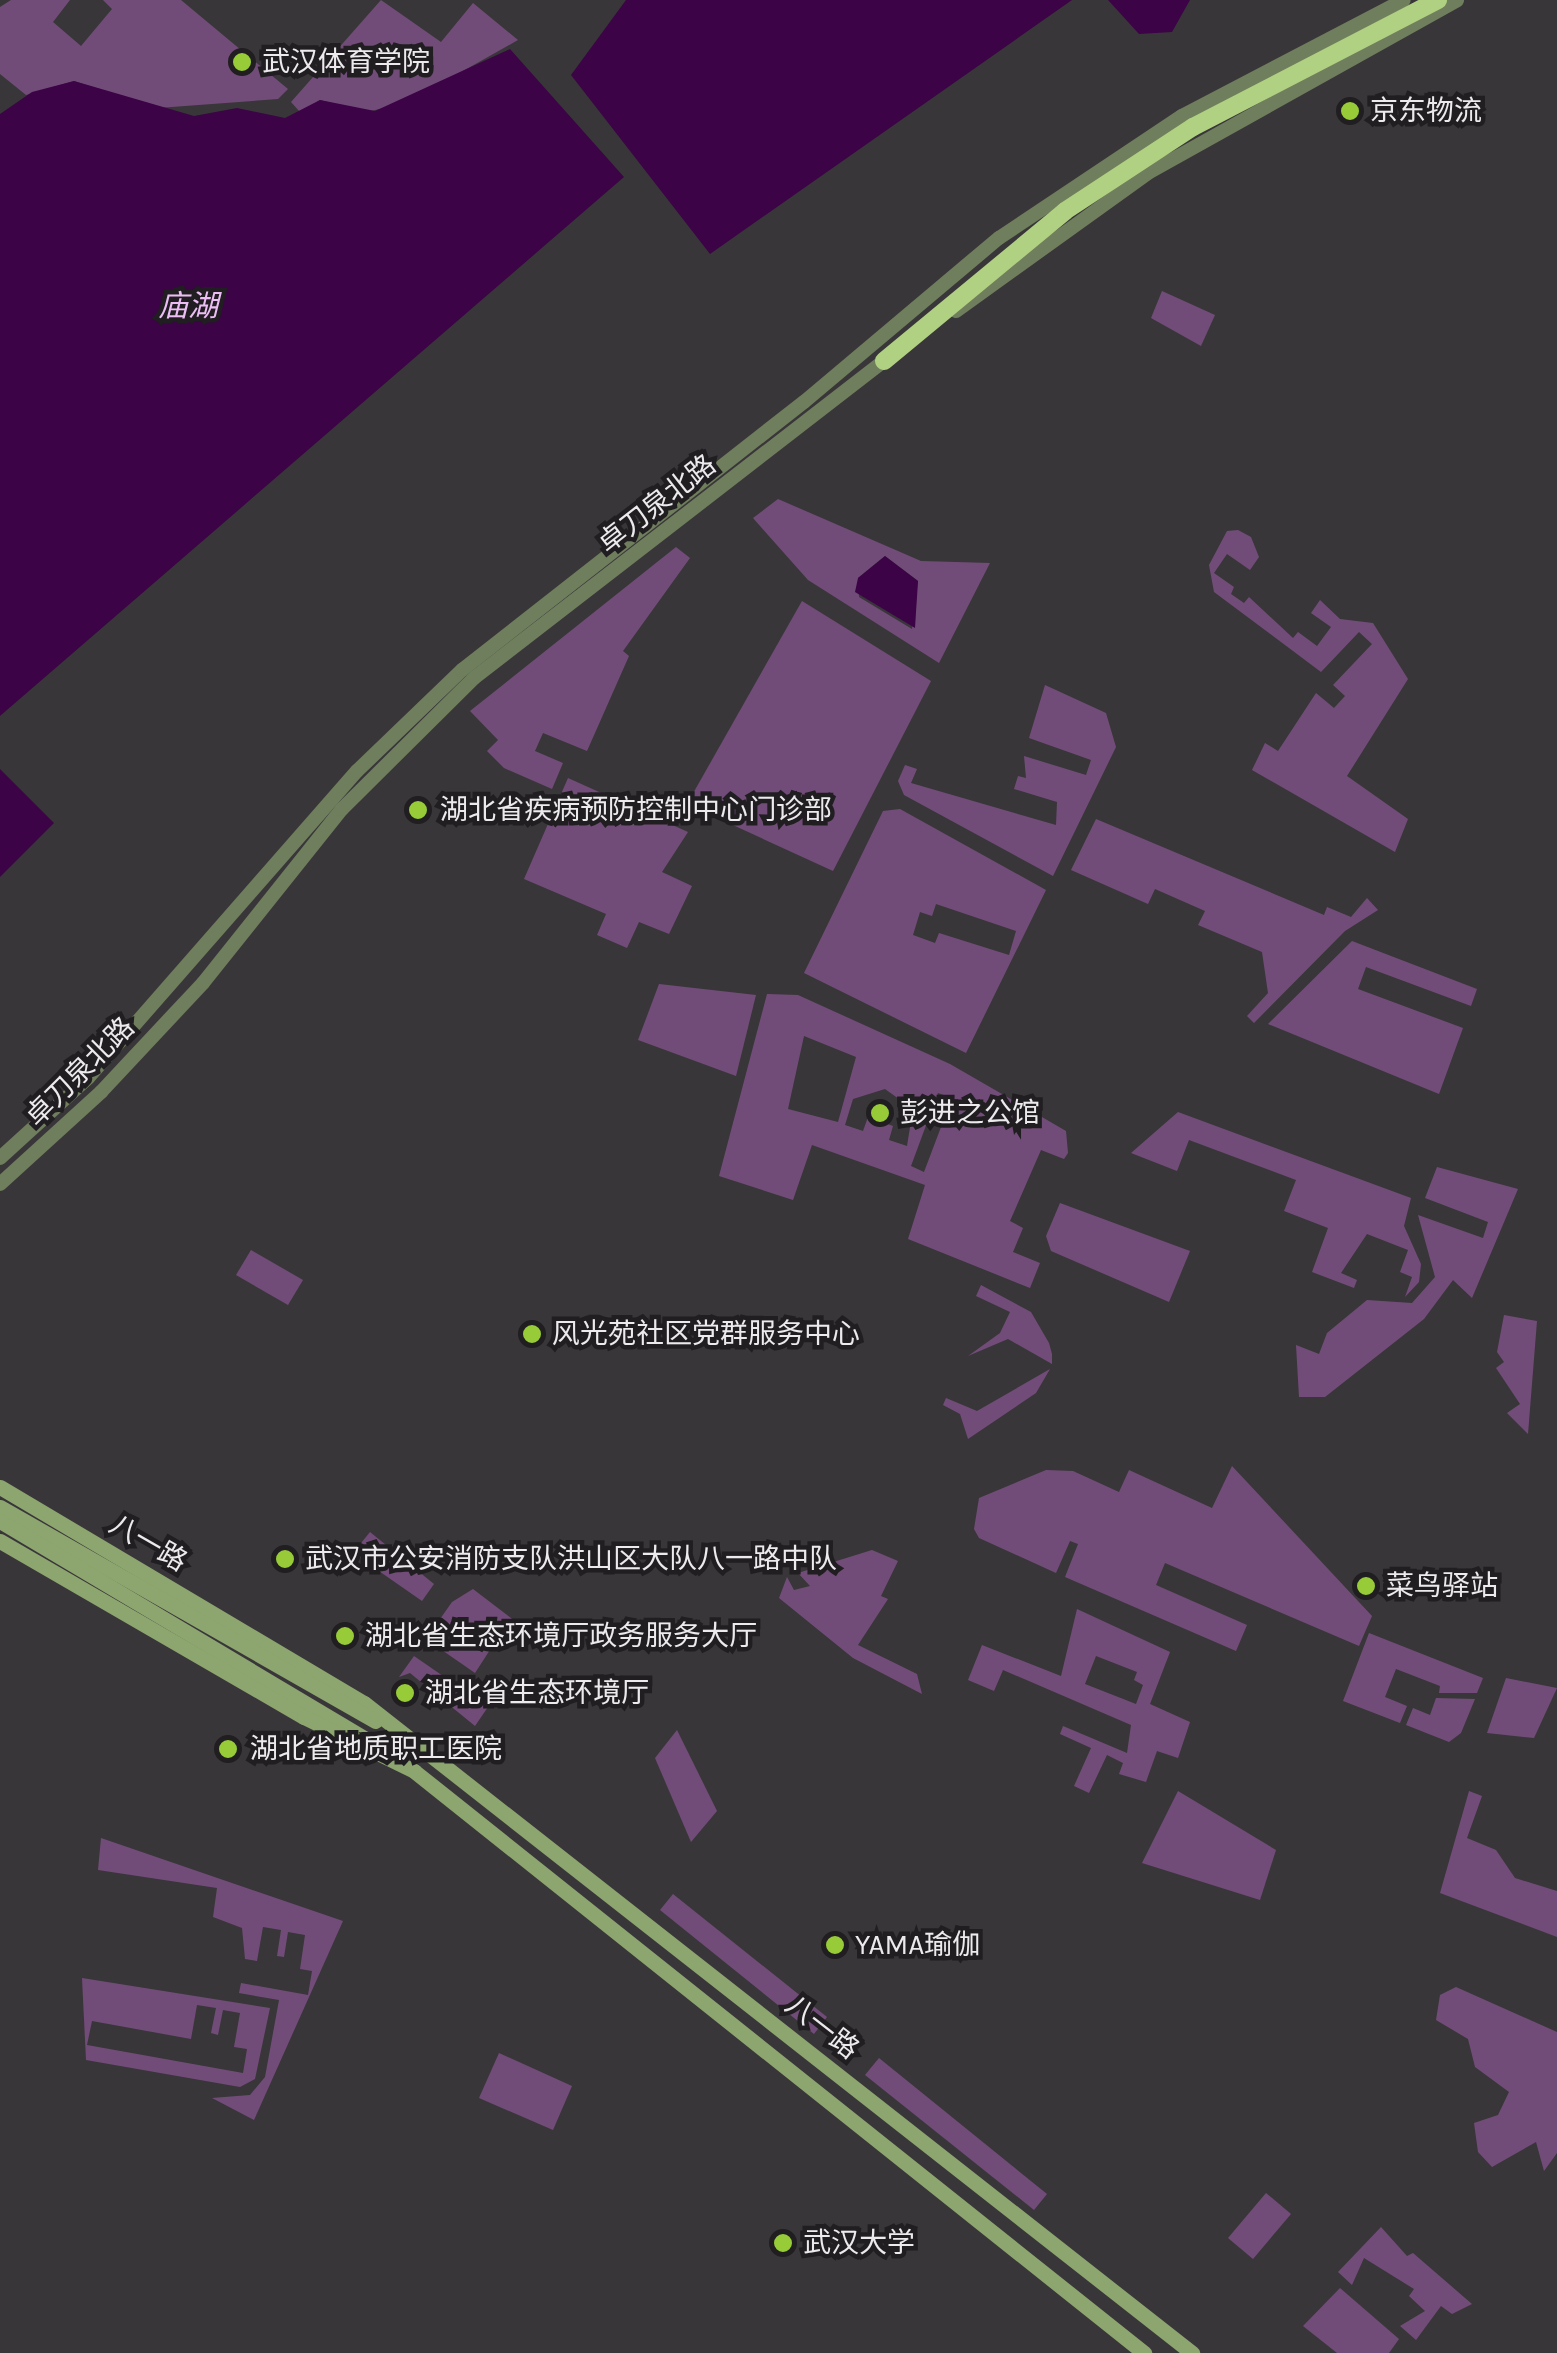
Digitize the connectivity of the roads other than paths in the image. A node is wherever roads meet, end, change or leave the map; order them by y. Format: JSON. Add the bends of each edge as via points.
{"nodes":[{"id":1,"x":1404,"y":0,"type":"edge"},
{"id":2,"x":1438,"y":0,"type":"edge"},
{"id":3,"x":1457,"y":0,"type":"edge"},
{"id":4,"x":884,"y":361,"type":"junction"},
{"id":5,"x":0,"y":1158,"type":"edge"},
{"id":6,"x":0,"y":1184,"type":"edge"},
{"id":7,"x":2,"y":1497,"type":"edge"},
{"id":8,"x":0,"y":1522,"type":"edge"},
{"id":9,"x":0,"y":1541,"type":"edge"},
{"id":10,"x":280,"y":1678,"type":"junction"},
{"id":11,"x":419,"y":1744,"type":"junction"},
{"id":12,"x":414,"y":1770,"type":"junction"},
{"id":13,"x":1144,"y":2353,"type":"edge"},
{"id":14,"x":1192,"y":2353,"type":"edge"}],
"edges":[{"from":1,"to":5,"type":"street","name":"卓刀泉北路","via":[[1168,124],[998,238],[804,402],[462,670],[356,772],[88,1078]]},
{"from":2,"to":4,"type":"highway","via":[[1193,127],[994,267]]},
{"from":3,"to":4,"type":"street","name":"卓刀泉北路","via":[[1148,174]]},
{"from":4,"to":6,"type":"street","name":"卓刀泉北路","via":[[474,678],[342,809],[203,983]]},
{"from":7,"to":10,"type":"main road","name":"八一路"},
{"from":7,"to":11,"type":"main road","name":"八一路","via":[[309,1664]]},
{"from":8,"to":10,"type":"main road","name":"八一路"},
{"from":9,"to":12,"type":"main road","name":"八一路","via":[[304,1717]]},
{"from":10,"to":11,"type":"main road","name":"八一路"},
{"from":10,"to":12,"type":"main road","name":"八一路"},
{"from":11,"to":14,"type":"main road","name":"八一路"},
{"from":12,"to":13,"type":"main road","name":"八一路"}]}
